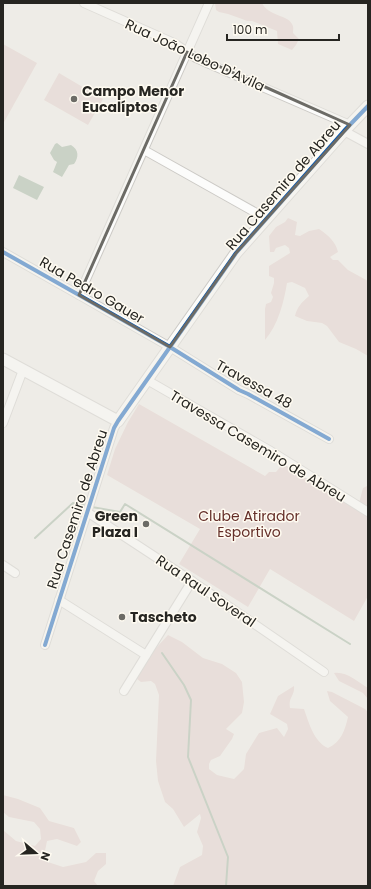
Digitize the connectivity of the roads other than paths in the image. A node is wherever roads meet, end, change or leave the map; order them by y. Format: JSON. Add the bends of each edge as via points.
{"nodes":[{"id":1,"x":84,"y":3,"type":"edge"},
{"id":2,"x":209,"y":3,"type":"edge"},
{"id":3,"x":187,"y":52,"type":"junction"},
{"id":4,"x":368,"y":106,"type":"edge"},
{"id":5,"x":347,"y":128,"type":"junction"},
{"id":6,"x":368,"y":144,"type":"edge"},
{"id":7,"x":144,"y":150,"type":"junction"},
{"id":8,"x":267,"y":218,"type":"junction"},
{"id":9,"x":3,"y":252,"type":"edge"},
{"id":10,"x":79,"y":295,"type":"junction"},
{"id":11,"x":170,"y":347,"type":"junction"},
{"id":12,"x":3,"y":359,"type":"edge"},
{"id":13,"x":23,"y":370,"type":"junction"},
{"id":14,"x":147,"y":380,"type":"junction"},
{"id":15,"x":118,"y":421,"type":"junction"},
{"id":16,"x":3,"y":423,"type":"edge"},
{"id":17,"x":329,"y":439,"type":"dead end"},
{"id":18,"x":87,"y":512,"type":"junction"},
{"id":19,"x":368,"y":512,"type":"edge"},
{"id":20,"x":3,"y":565,"type":"edge"},
{"id":21,"x":15,"y":573,"type":"dead end"},
{"id":22,"x":192,"y":581,"type":"junction"},
{"id":23,"x":59,"y":600,"type":"junction"},
{"id":24,"x":45,"y":645,"type":"dead end"},
{"id":25,"x":146,"y":655,"type":"junction"},
{"id":26,"x":324,"y":672,"type":"dead end"},
{"id":27,"x":124,"y":691,"type":"dead end"}],
"edges":[{"from":1,"to":3,"type":"street","name":"Rua João Lobo D'Avila","via":[[174,43]]},
{"from":2,"to":3,"type":"street"},
{"from":3,"to":5,"type":"street","name":"Rua João Lobo D'Avila"},
{"from":3,"to":7,"type":"street"},
{"from":4,"to":5,"type":"street","name":"Rua Casemiro de Abreu"},
{"from":5,"to":6,"type":"street","name":"Rua João Lobo D'Avila"},
{"from":5,"to":8,"type":"street","name":"Rua Casemiro de Abreu"},
{"from":7,"to":8,"type":"street"},
{"from":7,"to":10,"type":"street"},
{"from":8,"to":11,"type":"street","name":"Rua Casemiro de Abreu","via":[[236,253]]},
{"from":9,"to":10,"type":"street","name":"Rua Pedro Gauer"},
{"from":10,"to":11,"type":"street","name":"Rua Pedro Gauer"},
{"from":11,"to":14,"type":"street","name":"Rua Casemiro de Abreu"},
{"from":11,"to":17,"type":"street","name":"Travessa 48","via":[[239,390]]},
{"from":12,"to":13,"type":"street"},
{"from":13,"to":15,"type":"street"},
{"from":13,"to":16,"type":"street"},
{"from":14,"to":15,"type":"street","name":"Rua Casemiro de Abreu"},
{"from":14,"to":19,"type":"street","name":"Travessa Casemiro de Abreu","via":[[269,450]]},
{"from":15,"to":18,"type":"street","name":"Rua Casemiro de Abreu"},
{"from":18,"to":22,"type":"street","name":"Rua Raul Soveral"},
{"from":18,"to":23,"type":"street","name":"Rua Casemiro de Abreu"},
{"from":20,"to":21,"type":"street"},
{"from":22,"to":25,"type":"street"},
{"from":22,"to":26,"type":"street","name":"Rua Raul Soveral"},
{"from":23,"to":24,"type":"street","name":"Rua Casemiro de Abreu"},
{"from":23,"to":25,"type":"street"},
{"from":25,"to":27,"type":"street"}]}
